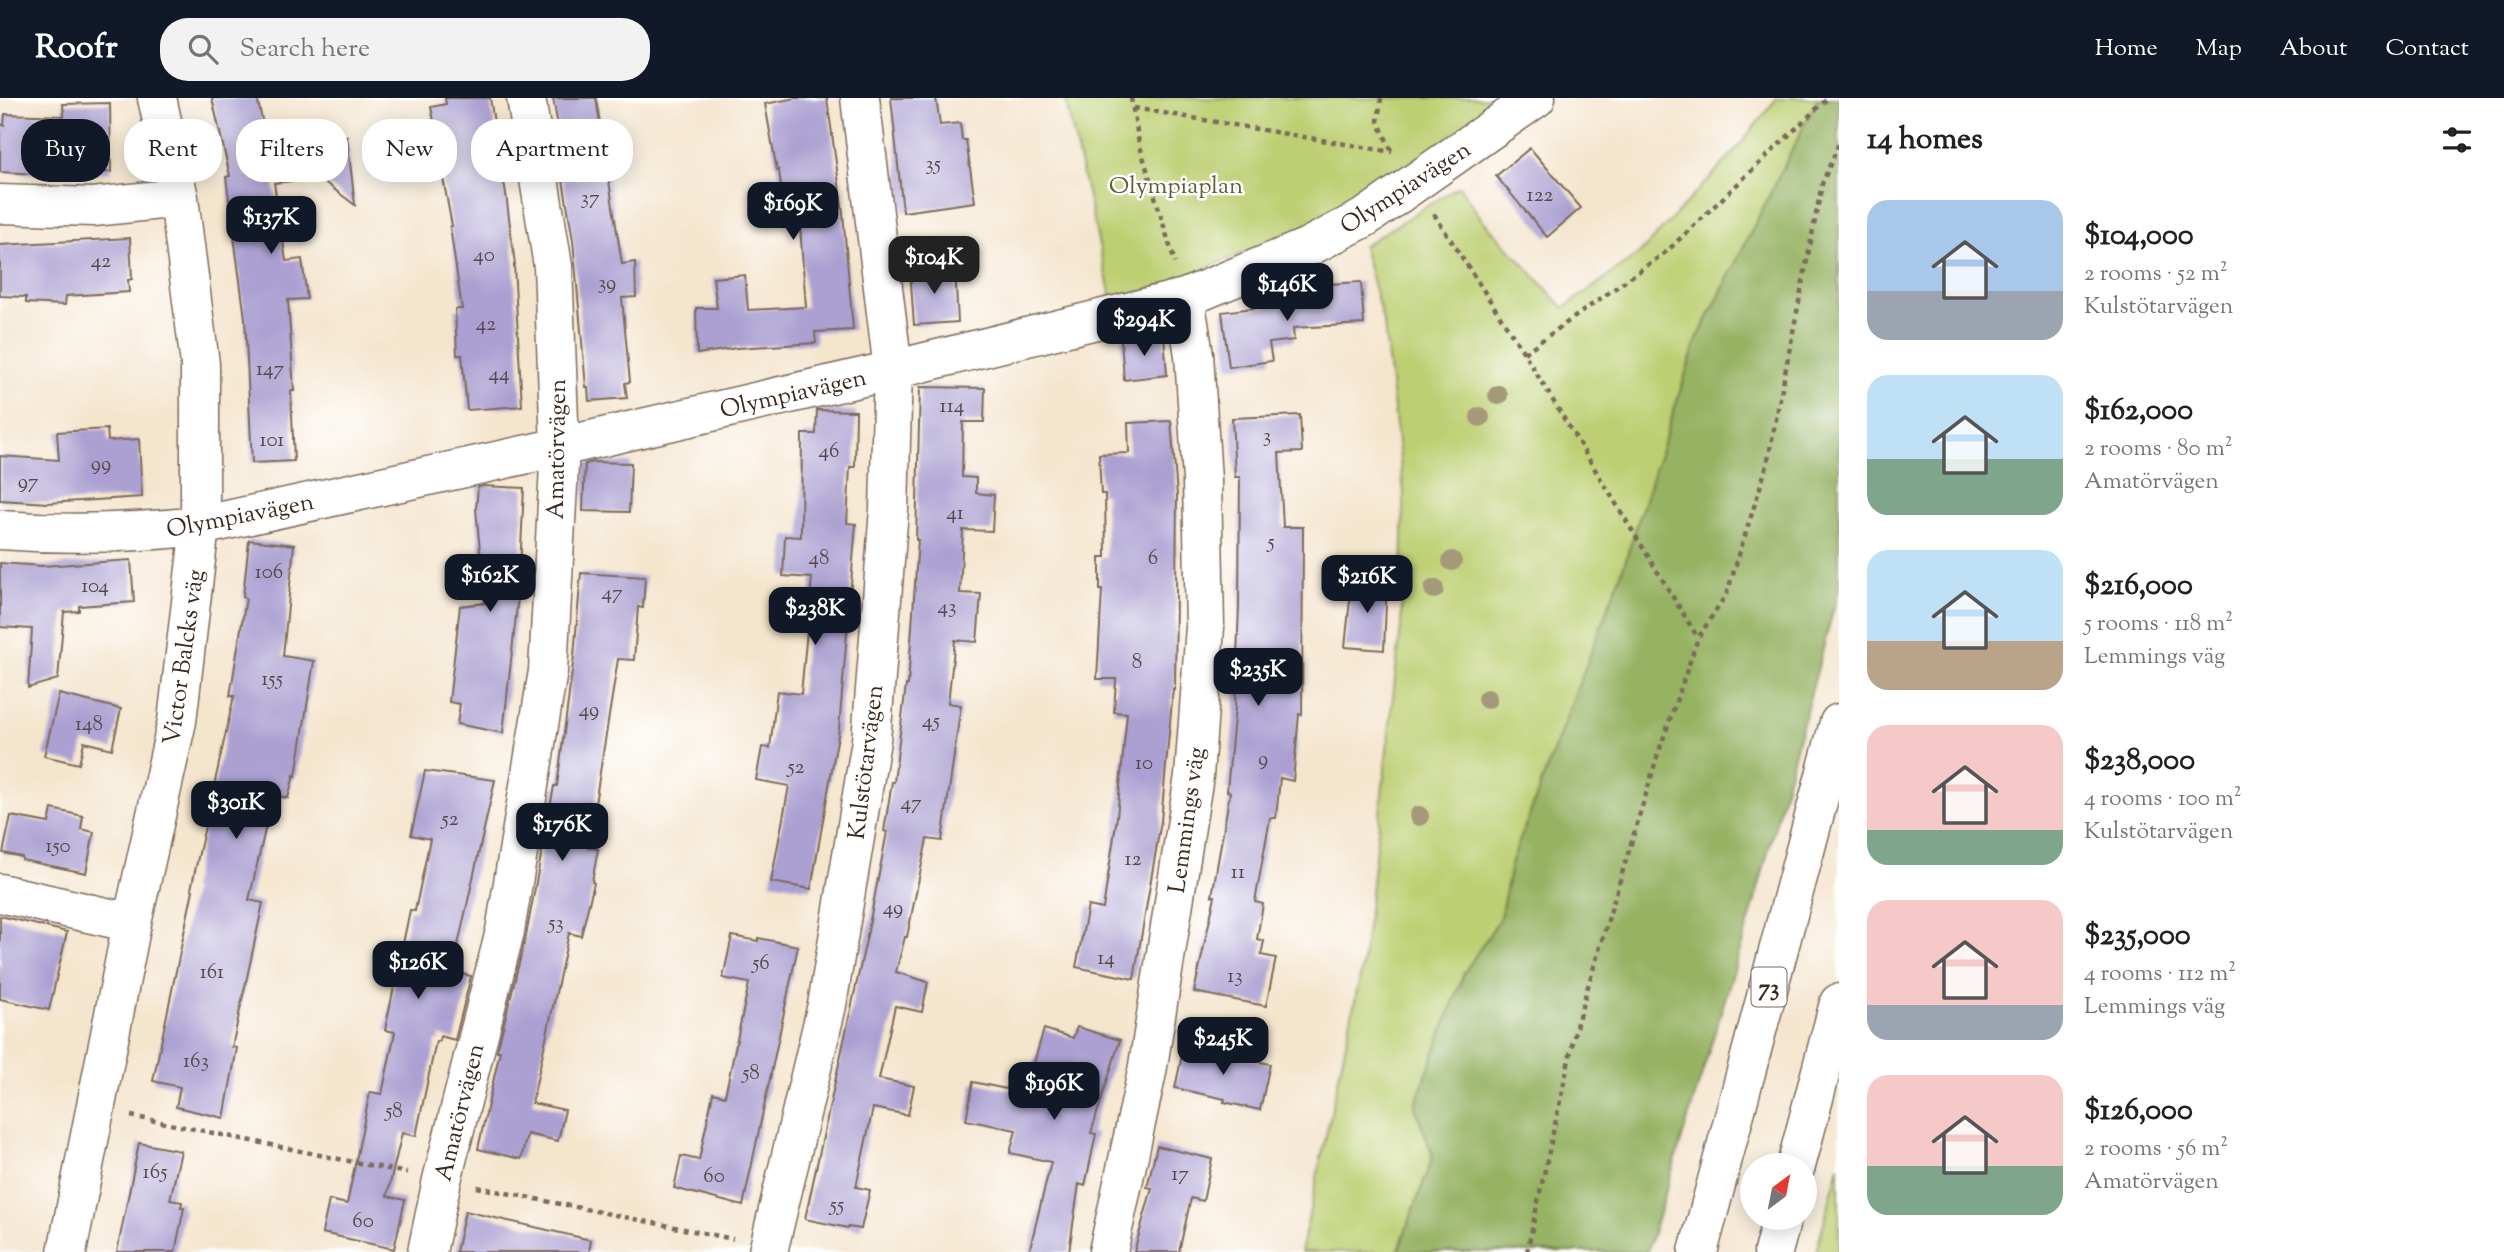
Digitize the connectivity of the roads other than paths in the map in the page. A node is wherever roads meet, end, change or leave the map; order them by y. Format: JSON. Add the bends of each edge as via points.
{"nodes":[{"id":1,"x":157,"y":98,"type":"edge"},
{"id":2,"x":526,"y":98,"type":"edge"},
{"id":3,"x":860,"y":98,"type":"edge"},
{"id":4,"x":1536,"y":98,"type":"edge"},
{"id":5,"x":179,"y":198,"type":"junction"},
{"id":6,"x":0,"y":204,"type":"edge"},
{"id":7,"x":1185,"y":298,"type":"junction"},
{"id":8,"x":893,"y":370,"type":"junction"},
{"id":9,"x":560,"y":447,"type":"junction"},
{"id":10,"x":200,"y":526,"type":"junction"},
{"id":11,"x":0,"y":530,"type":"edge"},
{"id":12,"x":1839,"y":723,"type":"edge"},
{"id":13,"x":0,"y":893,"type":"edge"},
{"id":14,"x":132,"y":922,"type":"junction"},
{"id":15,"x":1839,"y":1003,"type":"edge"},
{"id":16,"x":1799,"y":1153,"type":"edge"},
{"id":17,"x":1779,"y":1230,"type":"edge"},
{"id":18,"x":67,"y":1252,"type":"edge"},
{"id":19,"x":427,"y":1252,"type":"edge"},
{"id":20,"x":768,"y":1252,"type":"edge"},
{"id":21,"x":1108,"y":1252,"type":"edge"},
{"id":22,"x":1698,"y":1252,"type":"edge"},
{"id":23,"x":1773,"y":1252,"type":"edge"}],
"edges":[{"from":1,"to":5,"type":"main road","name":"Victor Balcks väg"},
{"from":2,"to":9,"type":"main road","name":"Amatörvägen","via":[[553,266]]},
{"from":3,"to":8,"type":"main road","name":"Kulstötarvägen"},
{"from":4,"to":7,"type":"main road","name":"Olympiavägen","via":[[1366,217],[1308,247]]},
{"from":5,"to":6,"type":"main road","via":[[93,207]]},
{"from":5,"to":10,"type":"main road","name":"Victor Balcks väg","via":[[200,364]]},
{"from":7,"to":8,"type":"main road","name":"Olympiavägen"},
{"from":7,"to":21,"type":"main road","name":"Lemmings väg","via":[[1195,369],[1205,613],[1195,776],[1147,1072]]},
{"from":8,"to":9,"type":"main road","name":"Olympiavägen"},
{"from":8,"to":20,"type":"main road","name":"Kulstötarvägen","via":[[889,509],[871,741],[827,1005]]},
{"from":9,"to":10,"type":"main road","name":"Olympiavägen"},
{"from":9,"to":19,"type":"main road","name":"Amatörvägen","via":[[548,671],[510,904]]},
{"from":10,"to":11,"type":"main road","name":"Olympiavägen","via":[[61,533]]},
{"from":10,"to":14,"type":"main road","name":"Victor Balcks väg","via":[[177,721]]},
{"from":12,"to":22,"type":"main road","number":"73"},
{"from":13,"to":14,"type":"main road"},
{"from":14,"to":18,"type":"main road","name":"Victor Balcks väg"},
{"from":15,"to":16,"type":"main road"},
{"from":17,"to":23,"type":"main road"}]}
